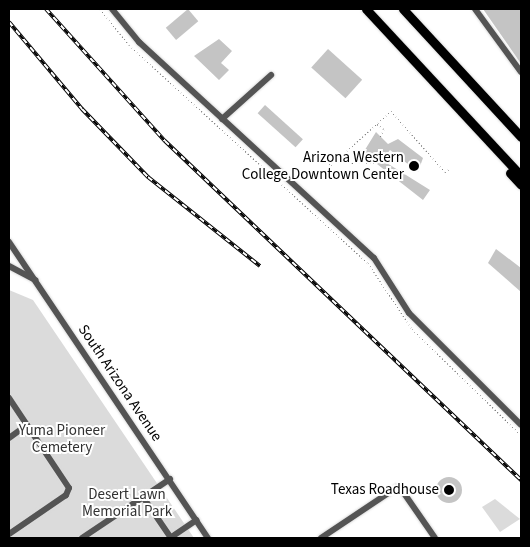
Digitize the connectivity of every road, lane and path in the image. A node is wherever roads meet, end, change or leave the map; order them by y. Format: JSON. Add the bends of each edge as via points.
{"nodes":[{"id":1,"x":100,"y":9,"type":"edge"},
{"id":2,"x":112,"y":9,"type":"edge"},
{"id":3,"x":366,"y":9,"type":"edge"},
{"id":4,"x":403,"y":9,"type":"edge"},
{"id":5,"x":475,"y":9,"type":"edge"},
{"id":6,"x":521,"y":72,"type":"edge"},
{"id":7,"x":271,"y":75,"type":"dead end"},
{"id":8,"x":222,"y":119,"type":"junction"},
{"id":9,"x":377,"y":124,"type":"junction"},
{"id":10,"x":472,"y":127,"type":"junction"},
{"id":11,"x":521,"y":135,"type":"edge"},
{"id":12,"x":380,"y":137,"type":"dead end"},
{"id":13,"x":344,"y":153,"type":"junction"},
{"id":14,"x":327,"y":161,"type":"dead end"},
{"id":15,"x":376,"y":163,"type":"dead end"},
{"id":16,"x":449,"y":169,"type":"dead end"},
{"id":17,"x":521,"y":176,"type":"edge"},
{"id":18,"x":521,"y":184,"type":"edge"},
{"id":19,"x":9,"y":242,"type":"edge"},
{"id":20,"x":9,"y":266,"type":"edge"},
{"id":21,"x":35,"y":280,"type":"junction"},
{"id":22,"x":9,"y":398,"type":"edge"},
{"id":23,"x":27,"y":425,"type":"junction"},
{"id":24,"x":521,"y":425,"type":"edge"},
{"id":25,"x":521,"y":435,"type":"edge"},
{"id":26,"x":9,"y":438,"type":"edge"},
{"id":27,"x":170,"y":479,"type":"junction"},
{"id":28,"x":143,"y":497,"type":"junction"},
{"id":29,"x":197,"y":520,"type":"junction"},
{"id":30,"x":9,"y":534,"type":"edge"},
{"id":31,"x":82,"y":538,"type":"edge"},
{"id":32,"x":170,"y":538,"type":"edge"},
{"id":33,"x":208,"y":538,"type":"edge"},
{"id":34,"x":321,"y":538,"type":"edge"},
{"id":35,"x":435,"y":538,"type":"edge"}],
"edges":[{"from":1,"to":25,"type":"path","via":[[130,45],[368,263],[412,329]]},
{"from":2,"to":8,"type":"street","via":[[139,42]]},
{"from":3,"to":10,"type":"highway"},
{"from":4,"to":11,"type":"highway","via":[[503,120]]},
{"from":5,"to":6,"type":"street"},
{"from":7,"to":8,"type":"street"},
{"from":8,"to":24,"type":"street","via":[[374,258],[409,313]]},
{"from":9,"to":12,"type":"path","via":[[384,129]]},
{"from":9,"to":13,"type":"path"},
{"from":9,"to":16,"type":"path","via":[[391,111],[445,172]]},
{"from":10,"to":17,"type":"highway"},
{"from":10,"to":18,"type":"highway"},
{"from":13,"to":14,"type":"path","via":[[331,165]]},
{"from":13,"to":15,"type":"path","via":[[352,163]]},
{"from":19,"to":21,"type":"street","name":"South Arizona Avenue"},
{"from":20,"to":21,"type":"street"},
{"from":21,"to":27,"type":"street","name":"South Arizona Avenue"},
{"from":22,"to":23,"type":"street"},
{"from":23,"to":26,"type":"street"},
{"from":23,"to":30,"type":"street","via":[[69,485],[69,492]]},
{"from":27,"to":28,"type":"street"},
{"from":27,"to":29,"type":"street","name":"South Arizona Avenue"},
{"from":28,"to":31,"type":"street"},
{"from":28,"to":32,"type":"street"},
{"from":29,"to":32,"type":"street"},
{"from":29,"to":33,"type":"street","name":"South Arizona Avenue"},
{"from":34,"to":35,"type":"street","via":[[399,486]]}]}
